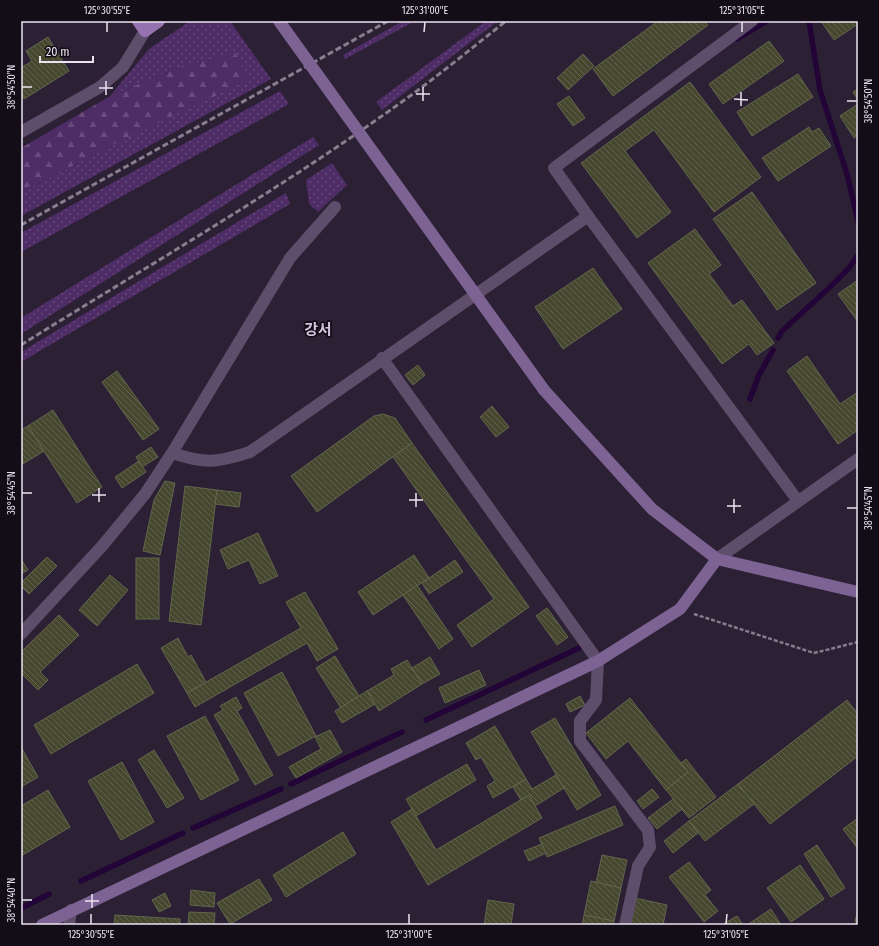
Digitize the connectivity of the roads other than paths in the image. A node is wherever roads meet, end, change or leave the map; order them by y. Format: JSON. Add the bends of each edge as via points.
{"nodes":[{"id":1,"x":138,"y":21,"type":"edge"},
{"id":2,"x":159,"y":21,"type":"edge"},
{"id":3,"x":279,"y":21,"type":"edge"},
{"id":4,"x":752,"y":21,"type":"edge"},
{"id":5,"x":145,"y":31,"type":"junction"},
{"id":6,"x":21,"y":132,"type":"edge"},
{"id":7,"x":335,"y":207,"type":"dead end"},
{"id":8,"x":588,"y":216,"type":"junction"},
{"id":9,"x":382,"y":358,"type":"junction"},
{"id":10,"x":172,"y":454,"type":"junction"},
{"id":11,"x":858,"y":459,"type":"edge"},
{"id":12,"x":798,"y":501,"type":"junction"},
{"id":13,"x":717,"y":559,"type":"junction"},
{"id":14,"x":858,"y":592,"type":"edge"},
{"id":15,"x":21,"y":634,"type":"edge"},
{"id":16,"x":598,"y":661,"type":"junction"},
{"id":17,"x":71,"y":910,"type":"junction"},
{"id":18,"x":42,"y":925,"type":"edge"},
{"id":19,"x":69,"y":925,"type":"edge"},
{"id":20,"x":625,"y":925,"type":"edge"}],
"edges":[{"from":1,"to":5,"type":"main road"},
{"from":2,"to":5,"type":"main road"},
{"from":3,"to":13,"type":"main road","bridge":true,"via":[[544,390],[652,509]]},
{"from":4,"to":8,"type":"street","via":[[554,168]]},
{"from":5,"to":6,"type":"street","via":[[123,67],[100,87]]},
{"from":7,"to":10,"type":"street","via":[[290,258]]},
{"from":8,"to":9,"type":"street"},
{"from":8,"to":12,"type":"street"},
{"from":9,"to":10,"type":"street","via":[[250,452],[225,460],[198,462]]},
{"from":9,"to":16,"type":"street"},
{"from":10,"to":15,"type":"street","via":[[145,494],[103,545]]},
{"from":11,"to":12,"type":"street"},
{"from":12,"to":13,"type":"street"},
{"from":13,"to":14,"type":"main road"},
{"from":13,"to":16,"type":"main road","via":[[680,609]]},
{"from":16,"to":17,"type":"main road"},
{"from":16,"to":20,"type":"street","via":[[596,700],[580,721],[580,741],[648,830],[650,847],[638,866]]},
{"from":17,"to":18,"type":"main road"},
{"from":17,"to":19,"type":"street"}]}
